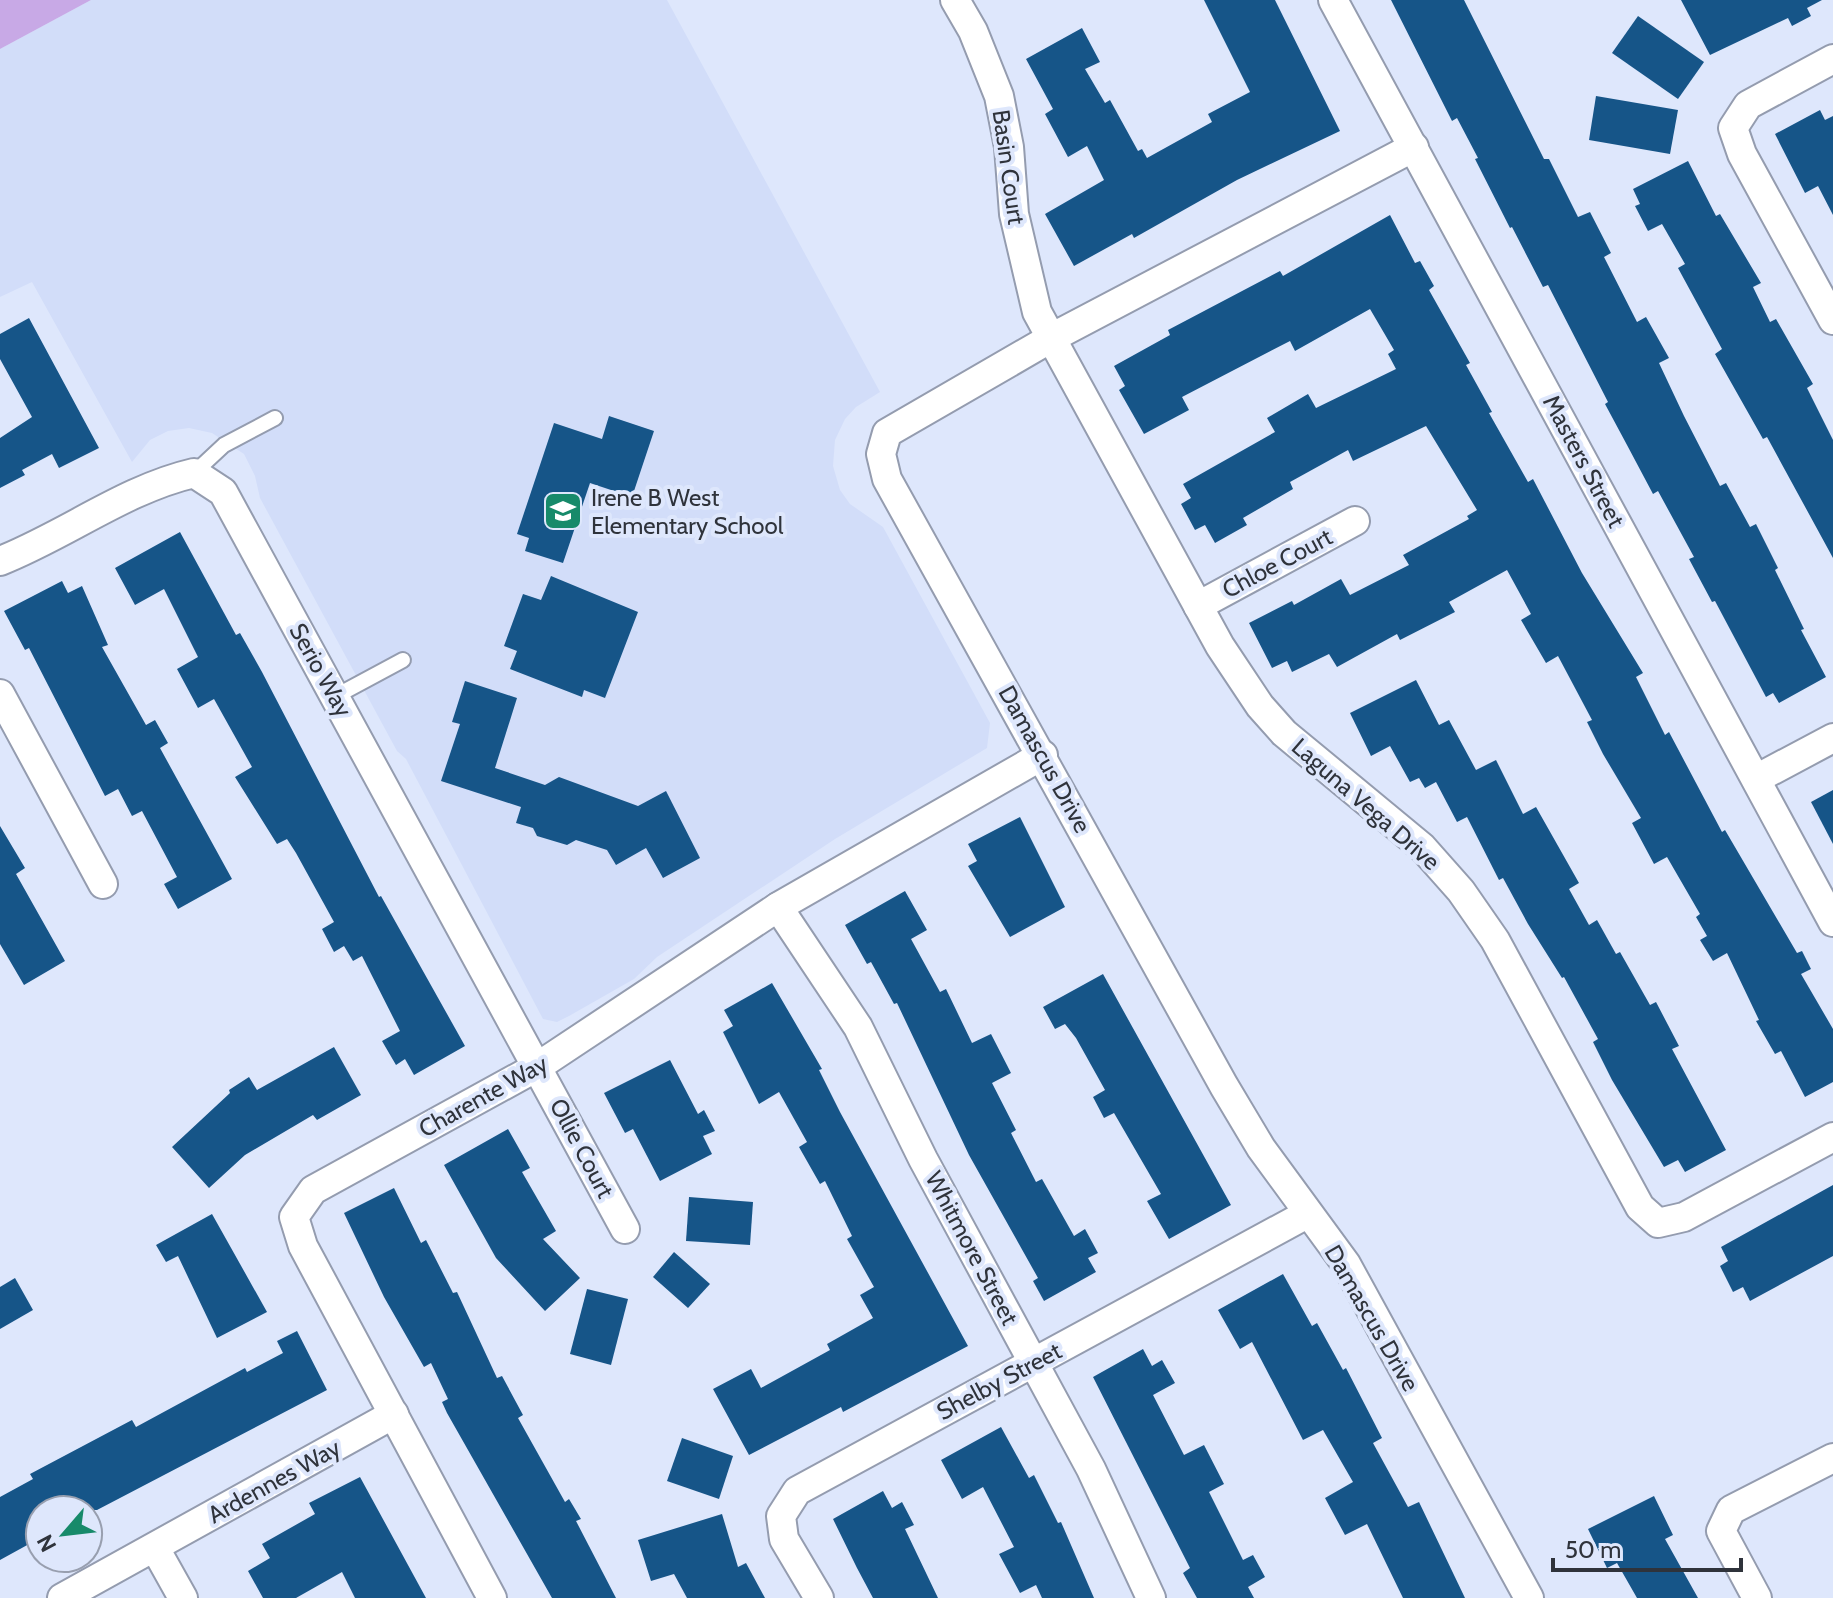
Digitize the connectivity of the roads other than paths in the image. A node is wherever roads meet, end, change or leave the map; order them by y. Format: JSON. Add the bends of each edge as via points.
{"nodes":[{"id":1,"x":955,"y":0,"type":"edge"},
{"id":2,"x":1333,"y":0,"type":"edge"},
{"id":3,"x":1833,"y":59,"type":"edge"},
{"id":4,"x":1414,"y":147,"type":"junction"},
{"id":5,"x":1833,"y":320,"type":"edge"},
{"id":6,"x":1053,"y":337,"type":"junction"},
{"id":7,"x":275,"y":418,"type":"dead end"},
{"id":8,"x":194,"y":473,"type":"junction"},
{"id":9,"x":1355,"y":521,"type":"dead end"},
{"id":10,"x":0,"y":561,"type":"edge"},
{"id":11,"x":1198,"y":606,"type":"junction"},
{"id":12,"x":403,"y":660,"type":"dead end"},
{"id":13,"x":0,"y":694,"type":"edge"},
{"id":14,"x":336,"y":696,"type":"junction"},
{"id":15,"x":1833,"y":738,"type":"edge"},
{"id":16,"x":1043,"y":755,"type":"junction"},
{"id":17,"x":1756,"y":779,"type":"junction"},
{"id":18,"x":103,"y":884,"type":"dead end"},
{"id":19,"x":778,"y":907,"type":"junction"},
{"id":20,"x":1833,"y":922,"type":"edge"},
{"id":21,"x":537,"y":1067,"type":"junction"},
{"id":22,"x":1833,"y":1137,"type":"edge"},
{"id":23,"x":1307,"y":1214,"type":"junction"},
{"id":24,"x":625,"y":1229,"type":"dead end"},
{"id":25,"x":1033,"y":1363,"type":"junction"},
{"id":26,"x":394,"y":1414,"type":"junction"},
{"id":27,"x":1833,"y":1458,"type":"edge"},
{"id":28,"x":155,"y":1548,"type":"junction"},
{"id":29,"x":62,"y":1598,"type":"edge"},
{"id":30,"x":183,"y":1598,"type":"edge"},
{"id":31,"x":492,"y":1598,"type":"edge"},
{"id":32,"x":819,"y":1598,"type":"edge"},
{"id":33,"x":1151,"y":1598,"type":"edge"},
{"id":34,"x":1529,"y":1598,"type":"edge"},
{"id":35,"x":1757,"y":1598,"type":"edge"}],
"edges":[{"from":1,"to":6,"type":"street","name":"Basin Court","via":[[999,96],[1023,262],[1037,312]]},
{"from":2,"to":4,"type":"street","name":"Masters Street"},
{"from":3,"to":5,"type":"street","via":[[1748,105],[1733,128],[1742,154]]},
{"from":4,"to":6,"type":"street","name":"Damascus Drive"},
{"from":4,"to":17,"type":"street","name":"Masters Street"},
{"from":6,"to":11,"type":"street","name":"Laguna Vega Drive"},
{"from":6,"to":16,"type":"street","name":"Damascus Drive","via":[[887,433],[881,454],[887,479]]},
{"from":7,"to":8,"type":"lane","via":[[224,445]]},
{"from":8,"to":10,"type":"street","via":[[159,481]]},
{"from":8,"to":14,"type":"street","name":"Serio Way","via":[[223,492]]},
{"from":9,"to":11,"type":"street","name":"Chloe Court"},
{"from":11,"to":22,"type":"street","name":"Laguna Vega Drive","via":[[1238,677],[1284,733],[1422,847],[1461,891],[1495,940],[1640,1207],[1658,1223],[1684,1217]]},
{"from":12,"to":14,"type":"lane"},
{"from":13,"to":18,"type":"street"},
{"from":14,"to":21,"type":"street","name":"Serio Way"},
{"from":15,"to":17,"type":"street"},
{"from":16,"to":19,"type":"street","name":"Charente Way"},
{"from":16,"to":23,"type":"street","name":"Damascus Drive","via":[[1224,1086]]},
{"from":17,"to":20,"type":"street","name":"Masters Street"},
{"from":19,"to":21,"type":"street","name":"Charente Way"},
{"from":19,"to":25,"type":"street","name":"Whitmore Street","via":[[858,1027]]},
{"from":21,"to":24,"type":"street","name":"Ollie Court"},
{"from":21,"to":26,"type":"street","name":"Charente Way","via":[[313,1190],[294,1217],[303,1246]]},
{"from":23,"to":25,"type":"street","name":"Shelby Street"},
{"from":23,"to":34,"type":"street","name":"Damascus Drive","via":[[1346,1264]]},
{"from":25,"to":32,"type":"street","name":"Shelby Street","via":[[797,1491],[781,1516],[784,1539]]},
{"from":25,"to":33,"type":"street","name":"Whitmore Street","via":[[1118,1522]]},
{"from":26,"to":28,"type":"street","name":"Ardennes Way"},
{"from":26,"to":31,"type":"street","name":"Charente Way"},
{"from":27,"to":35,"type":"street","via":[[1731,1510],[1721,1531]]},
{"from":28,"to":29,"type":"street","name":"Ardennes Way"},
{"from":28,"to":30,"type":"street"}]}
